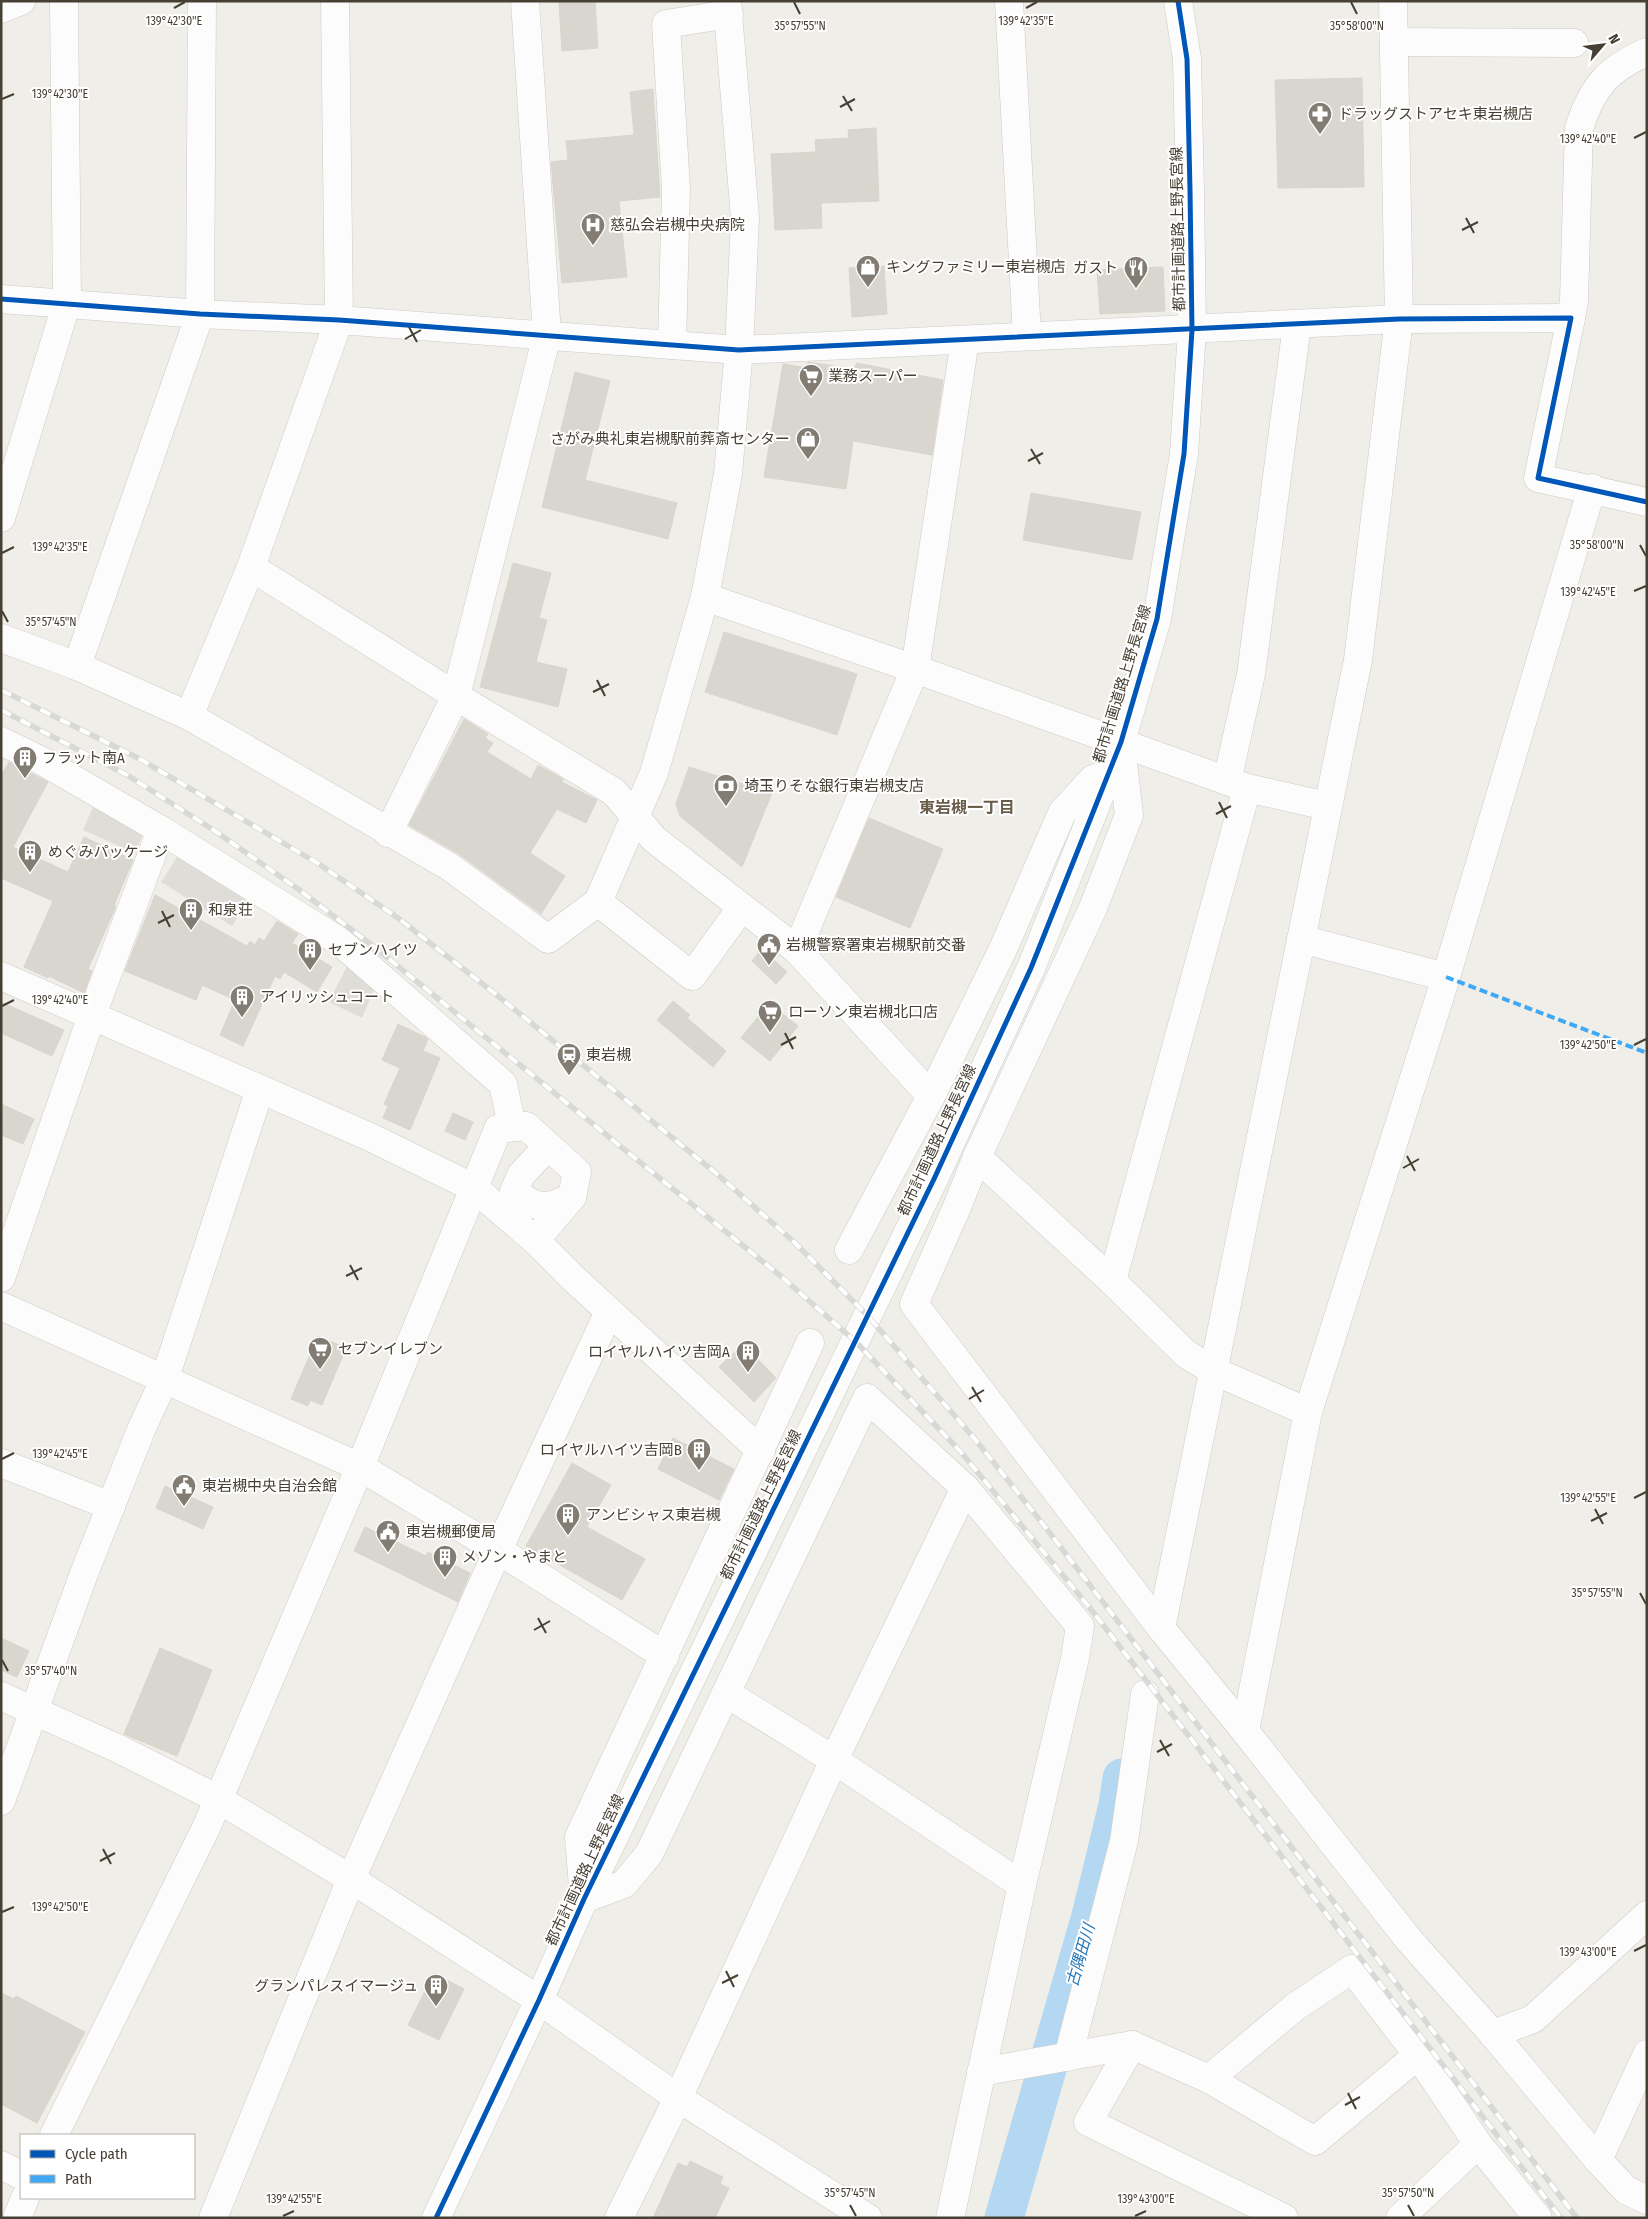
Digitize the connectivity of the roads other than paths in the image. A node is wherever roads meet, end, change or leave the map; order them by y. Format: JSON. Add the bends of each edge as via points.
{"nodes":[{"id":1,"x":22,"y":1,"type":"edge"},
{"id":2,"x":64,"y":1,"type":"edge"},
{"id":3,"x":202,"y":1,"type":"edge"},
{"id":4,"x":334,"y":1,"type":"edge"},
{"id":5,"x":525,"y":1,"type":"edge"},
{"id":6,"x":1009,"y":1,"type":"edge"},
{"id":7,"x":1178,"y":1,"type":"edge"},
{"id":8,"x":1393,"y":1,"type":"edge"},
{"id":9,"x":728,"y":7,"type":"edge"},
{"id":10,"x":1,"y":9,"type":"edge"},
{"id":11,"x":1394,"y":42,"type":"junction"},
{"id":12,"x":1574,"y":43,"type":"dead end"},
{"id":13,"x":1647,"y":52,"type":"edge"},
{"id":14,"x":1,"y":299,"type":"edge"},
{"id":15,"x":67,"y":302,"type":"junction"},
{"id":16,"x":200,"y":314,"type":"junction"},
{"id":17,"x":1571,"y":318,"type":"junction"},
{"id":18,"x":1399,"y":319,"type":"junction"},
{"id":19,"x":339,"y":320,"type":"junction"},
{"id":20,"x":1297,"y":326,"type":"junction"},
{"id":21,"x":1192,"y":330,"type":"junction"},
{"id":22,"x":547,"y":336,"type":"junction"},
{"id":23,"x":1027,"y":336,"type":"junction"},
{"id":24,"x":965,"y":340,"type":"junction"},
{"id":25,"x":672,"y":345,"type":"junction"},
{"id":26,"x":739,"y":350,"type":"junction"},
{"id":27,"x":1592,"y":488,"type":"junction"},
{"id":28,"x":1647,"y":502,"type":"edge"},
{"id":29,"x":1,"y":518,"type":"edge"},
{"id":30,"x":251,"y":567,"type":"junction"},
{"id":31,"x":705,"y":598,"type":"junction"},
{"id":32,"x":1,"y":638,"type":"edge"},
{"id":33,"x":76,"y":666,"type":"junction"},
{"id":34,"x":915,"y":669,"type":"junction"},
{"id":35,"x":456,"y":696,"type":"junction"},
{"id":36,"x":189,"y":716,"type":"junction"},
{"id":37,"x":1121,"y":742,"type":"junction"},
{"id":38,"x":2,"y":744,"type":"edge"},
{"id":39,"x":1108,"y":774,"type":"junction"},
{"id":40,"x":1237,"y":784,"type":"junction"},
{"id":41,"x":1327,"y":806,"type":"junction"},
{"id":42,"x":636,"y":815,"type":"junction"},
{"id":43,"x":161,"y":830,"type":"junction"},
{"id":44,"x":388,"y":833,"type":"junction"},
{"id":45,"x":598,"y":902,"type":"junction"},
{"id":46,"x":742,"y":907,"type":"junction"},
{"id":47,"x":1301,"y":939,"type":"junction"},
{"id":48,"x":796,"y":950,"type":"junction"},
{"id":49,"x":1,"y":976,"type":"edge"},
{"id":50,"x":1446,"y":977,"type":"junction"},
{"id":51,"x":92,"y":1015,"type":"junction"},
{"id":52,"x":260,"y":1089,"type":"junction"},
{"id":53,"x":931,"y":1096,"type":"junction"},
{"id":54,"x":512,"y":1126,"type":"junction"},
{"id":55,"x":548,"y":1146,"type":"junction"},
{"id":56,"x":976,"y":1157,"type":"junction"},
{"id":57,"x":474,"y":1188,"type":"junction"},
{"id":58,"x":572,"y":1198,"type":"junction"},
{"id":59,"x":535,"y":1240,"type":"junction"},
{"id":60,"x":849,"y":1250,"type":"dead end"},
{"id":61,"x":1,"y":1278,"type":"edge"},
{"id":62,"x":1112,"y":1281,"type":"junction"},
{"id":63,"x":1,"y":1306,"type":"edge"},
{"id":64,"x":609,"y":1312,"type":"junction"},
{"id":65,"x":810,"y":1343,"type":"dead end"},
{"id":66,"x":1214,"y":1371,"type":"junction"},
{"id":67,"x":165,"y":1378,"type":"junction"},
{"id":68,"x":1308,"y":1412,"type":"junction"},
{"id":69,"x":761,"y":1451,"type":"junction"},
{"id":70,"x":1,"y":1463,"type":"edge"},
{"id":71,"x":360,"y":1467,"type":"junction"},
{"id":72,"x":966,"y":1488,"type":"junction"},
{"id":73,"x":112,"y":1506,"type":"junction"},
{"id":74,"x":498,"y":1550,"type":"junction"},
{"id":75,"x":1161,"y":1628,"type":"junction"},
{"id":76,"x":665,"y":1656,"type":"junction"},
{"id":77,"x":726,"y":1693,"type":"junction"},
{"id":78,"x":1145,"y":1694,"type":"dead end"},
{"id":79,"x":1,"y":1696,"type":"edge"},
{"id":80,"x":34,"y":1711,"type":"junction"},
{"id":81,"x":1245,"y":1731,"type":"junction"},
{"id":82,"x":834,"y":1760,"type":"junction"},
{"id":83,"x":218,"y":1799,"type":"junction"},
{"id":84,"x":1,"y":1801,"type":"edge"},
{"id":85,"x":351,"y":1879,"type":"junction"},
{"id":86,"x":1022,"y":1885,"type":"junction"},
{"id":87,"x":584,"y":1899,"type":"junction"},
{"id":88,"x":1647,"y":1915,"type":"edge"},
{"id":89,"x":539,"y":2000,"type":"junction"},
{"id":90,"x":1493,"y":2034,"type":"junction"},
{"id":91,"x":1132,"y":2045,"type":"junction"},
{"id":92,"x":1647,"y":2054,"type":"edge"},
{"id":93,"x":1418,"y":2056,"type":"junction"},
{"id":94,"x":1056,"y":2059,"type":"junction"},
{"id":95,"x":981,"y":2072,"type":"junction"},
{"id":96,"x":1209,"y":2079,"type":"junction"},
{"id":97,"x":678,"y":2098,"type":"junction"},
{"id":98,"x":54,"y":2134,"type":"edge"},
{"id":99,"x":1478,"y":2144,"type":"junction"},
{"id":100,"x":1598,"y":2160,"type":"junction"},
{"id":101,"x":1,"y":2165,"type":"edge"},
{"id":102,"x":20,"y":2174,"type":"edge"},
{"id":103,"x":25,"y":2199,"type":"edge"},
{"id":104,"x":1647,"y":2200,"type":"edge"},
{"id":105,"x":17,"y":2218,"type":"edge"},
{"id":106,"x":213,"y":2218,"type":"edge"},
{"id":107,"x":436,"y":2218,"type":"edge"},
{"id":108,"x":619,"y":2218,"type":"edge"},
{"id":109,"x":868,"y":2218,"type":"edge"},
{"id":110,"x":950,"y":2218,"type":"edge"},
{"id":111,"x":1284,"y":2218,"type":"edge"},
{"id":112,"x":1400,"y":2218,"type":"edge"},
{"id":113,"x":1538,"y":2218,"type":"edge"}],
"edges":[{"from":1,"to":10,"type":"street"},
{"from":2,"to":15,"type":"street"},
{"from":3,"to":16,"type":"street"},
{"from":4,"to":19,"type":"street"},
{"from":5,"to":22,"type":"street"},
{"from":6,"to":23,"type":"street"},
{"from":7,"to":21,"type":"street","name":"都市計画道路上野長宮線","via":[[1187,59]]},
{"from":8,"to":11,"type":"street"},
{"from":9,"to":25,"type":"street","via":[[666,24],[676,189]]},
{"from":9,"to":26,"type":"street","via":[[745,218]]},
{"from":11,"to":12,"type":"street"},
{"from":11,"to":18,"type":"street"},
{"from":13,"to":17,"type":"street","via":[[1628,60],[1605,77],[1586,105],[1579,128]]},
{"from":14,"to":15,"type":"street"},
{"from":15,"to":16,"type":"street"},
{"from":15,"to":29,"type":"street"},
{"from":16,"to":19,"type":"street"},
{"from":16,"to":33,"type":"street"},
{"from":17,"to":18,"type":"street"},
{"from":17,"to":27,"type":"street","via":[[1538,478]]},
{"from":18,"to":20,"type":"street"},
{"from":18,"to":41,"type":"street","via":[[1358,660]]},
{"from":19,"to":22,"type":"street"},
{"from":19,"to":30,"type":"street"},
{"from":20,"to":21,"type":"street"},
{"from":20,"to":40,"type":"street"},
{"from":21,"to":23,"type":"street"},
{"from":21,"to":37,"type":"street","name":"都市計画道路上野長宮線","via":[[1184,454],[1157,619]]},
{"from":22,"to":25,"type":"street"},
{"from":22,"to":35,"type":"street"},
{"from":23,"to":24,"type":"street"},
{"from":24,"to":26,"type":"street"},
{"from":24,"to":34,"type":"street"},
{"from":25,"to":26,"type":"street"},
{"from":26,"to":31,"type":"street","via":[[728,474]]},
{"from":27,"to":28,"type":"street"},
{"from":27,"to":50,"type":"street"},
{"from":30,"to":35,"type":"street"},
{"from":30,"to":36,"type":"street"},
{"from":31,"to":34,"type":"street"},
{"from":31,"to":42,"type":"street","via":[[654,773]]},
{"from":32,"to":33,"type":"street"},
{"from":33,"to":36,"type":"street"},
{"from":34,"to":37,"type":"street"},
{"from":34,"to":48,"type":"street"},
{"from":35,"to":42,"type":"street","via":[[614,792]]},
{"from":35,"to":44,"type":"street"},
{"from":36,"to":44,"type":"street"},
{"from":37,"to":39,"type":"street","name":"都市計画道路上野長宮線"},
{"from":37,"to":40,"type":"street"},
{"from":37,"to":56,"type":"street","via":[[1129,815],[1093,908]]},
{"from":38,"to":43,"type":"street","via":[[42,760]]},
{"from":39,"to":53,"type":"street","via":[[1093,779],[1062,813],[1003,949]]},
{"from":39,"to":87,"type":"street","name":"都市計画道路上野長宮線","via":[[1031,968],[934,1179]]},
{"from":40,"to":41,"type":"street"},
{"from":40,"to":62,"type":"street"},
{"from":41,"to":47,"type":"street"},
{"from":42,"to":45,"type":"street"},
{"from":42,"to":46,"type":"street","via":[[654,839]]},
{"from":43,"to":51,"type":"street"},
{"from":43,"to":54,"type":"street","via":[[338,941],[504,1084]]},
{"from":44,"to":45,"type":"street","via":[[450,867],[548,939]]},
{"from":45,"to":46,"type":"street","via":[[692,976]]},
{"from":46,"to":48,"type":"street"},
{"from":47,"to":50,"type":"street"},
{"from":47,"to":66,"type":"street"},
{"from":48,"to":53,"type":"street"},
{"from":49,"to":51,"type":"street"},
{"from":50,"to":68,"type":"street"},
{"from":51,"to":52,"type":"street"},
{"from":51,"to":61,"type":"street"},
{"from":52,"to":57,"type":"street","via":[[370,1137]]},
{"from":52,"to":67,"type":"street"},
{"from":53,"to":60,"type":"street"},
{"from":54,"to":55,"type":"street","via":[[526,1126]]},
{"from":54,"to":57,"type":"street","via":[[498,1129]]},
{"from":55,"to":58,"type":"street","via":[[577,1172]]},
{"from":55,"to":58,"type":"street","via":[[520,1175],[514,1191],[531,1205],[553,1206]]},
{"from":56,"to":62,"type":"street"},
{"from":56,"to":75,"type":"street","via":[[914,1304]]},
{"from":57,"to":59,"type":"street"},
{"from":57,"to":71,"type":"street"},
{"from":58,"to":59,"type":"street"},
{"from":59,"to":64,"type":"street"},
{"from":62,"to":66,"type":"street","via":[[1186,1354]]},
{"from":63,"to":67,"type":"street"},
{"from":64,"to":69,"type":"street"},
{"from":64,"to":74,"type":"street"},
{"from":65,"to":69,"type":"street"},
{"from":66,"to":68,"type":"street"},
{"from":66,"to":75,"type":"street"},
{"from":67,"to":71,"type":"street"},
{"from":67,"to":73,"type":"street"},
{"from":68,"to":81,"type":"street"},
{"from":69,"to":76,"type":"street"},
{"from":70,"to":73,"type":"street"},
{"from":71,"to":74,"type":"street"},
{"from":71,"to":83,"type":"street"},
{"from":72,"to":77,"type":"street","via":[[867,1398]]},
{"from":72,"to":82,"type":"street"},
{"from":72,"to":86,"type":"street","via":[[1080,1626]]},
{"from":73,"to":80,"type":"street"},
{"from":74,"to":76,"type":"street"},
{"from":74,"to":85,"type":"street"},
{"from":75,"to":81,"type":"street"},
{"from":76,"to":87,"type":"street","via":[[579,1837]]},
{"from":77,"to":82,"type":"street"},
{"from":77,"to":87,"type":"street","via":[[649,1854],[624,1884]]},
{"from":78,"to":94,"type":"street","via":[[1124,1841]]},
{"from":79,"to":80,"type":"street"},
{"from":80,"to":83,"type":"street"},
{"from":80,"to":84,"type":"street"},
{"from":81,"to":90,"type":"street","via":[[1409,1940]]},
{"from":82,"to":86,"type":"street"},
{"from":82,"to":97,"type":"street"},
{"from":83,"to":85,"type":"street"},
{"from":83,"to":98,"type":"street"},
{"from":85,"to":89,"type":"street"},
{"from":85,"to":106,"type":"street"},
{"from":86,"to":95,"type":"street"},
{"from":87,"to":89,"type":"street","name":"都市計画道路上野長宮線"},
{"from":88,"to":90,"type":"street","via":[[1533,2019]]},
{"from":89,"to":97,"type":"street"},
{"from":89,"to":107,"type":"street","name":"都市計画道路上野長宮線"},
{"from":90,"to":100,"type":"street"},
{"from":91,"to":94,"type":"street"},
{"from":91,"to":96,"type":"street"},
{"from":91,"to":111,"type":"street","via":[[1088,2122]]},
{"from":92,"to":100,"type":"street"},
{"from":93,"to":96,"type":"street","via":[[1315,2141]]},
{"from":93,"to":96,"type":"street","via":[[1352,1969],[1295,2007]]},
{"from":93,"to":99,"type":"street"},
{"from":94,"to":95,"type":"street"},
{"from":95,"to":110,"type":"street"},
{"from":97,"to":108,"type":"street"},
{"from":97,"to":109,"type":"street"},
{"from":99,"to":112,"type":"street"},
{"from":99,"to":113,"type":"street"},
{"from":100,"to":104,"type":"street","via":[[1626,2190]]},
{"from":101,"to":102,"type":"street"},
{"from":103,"to":105,"type":"street"}]}
